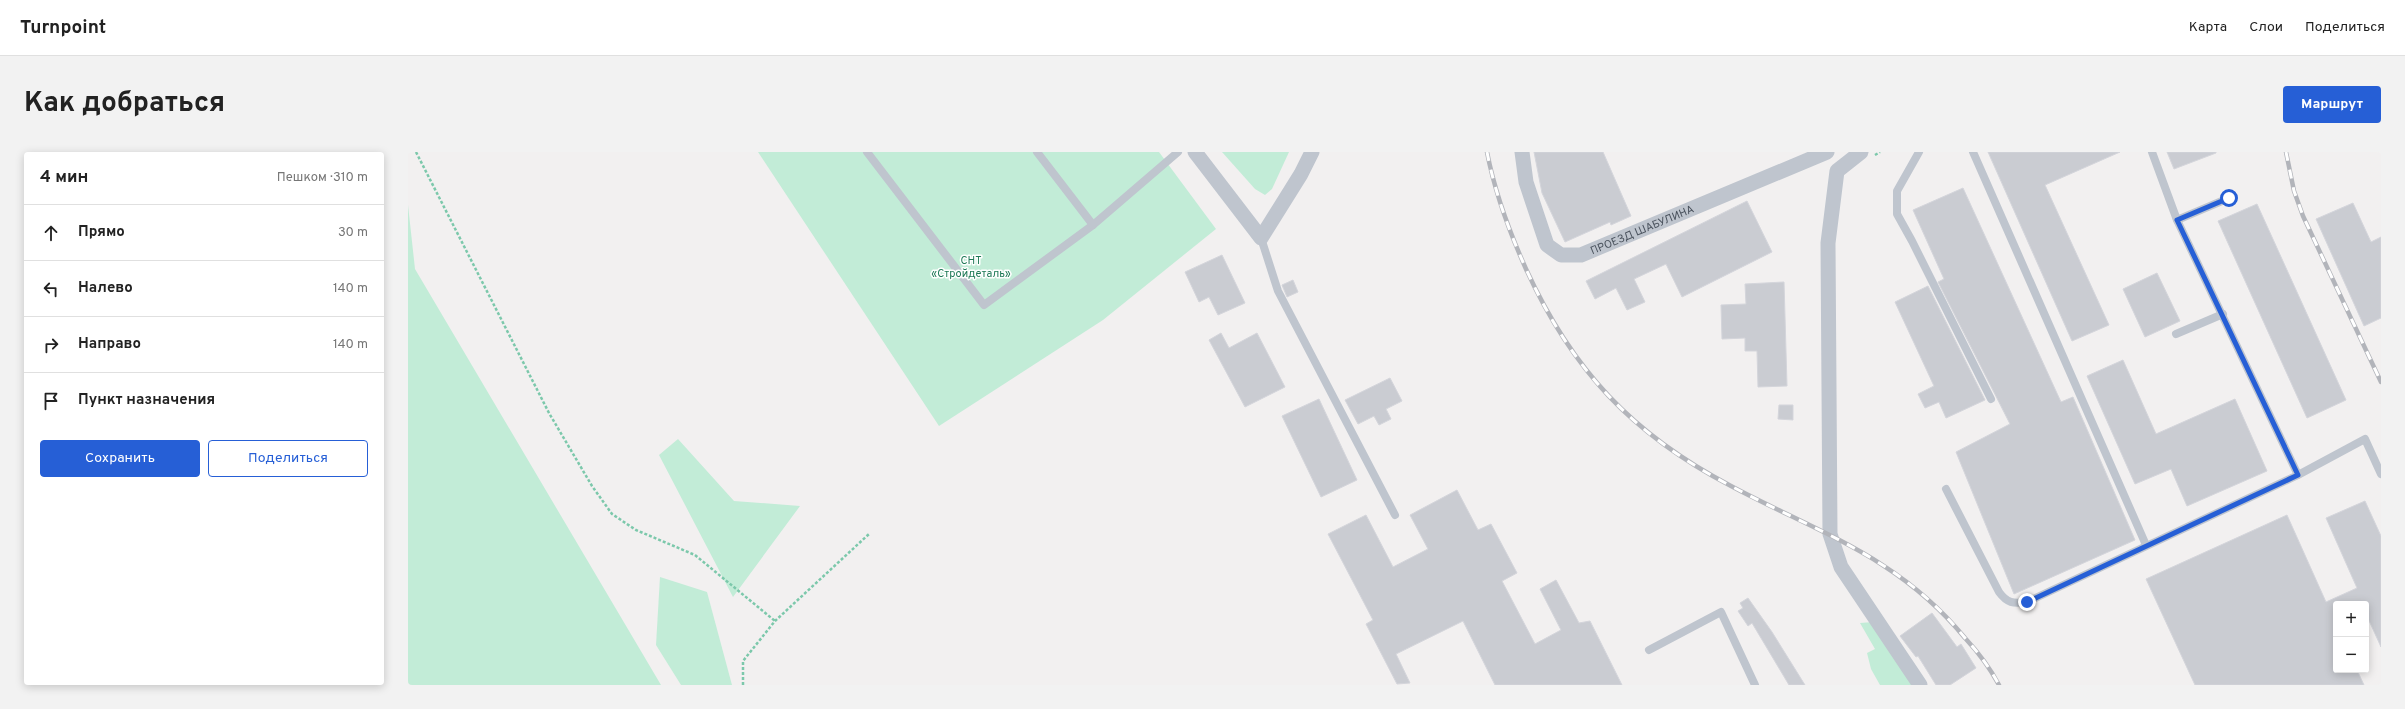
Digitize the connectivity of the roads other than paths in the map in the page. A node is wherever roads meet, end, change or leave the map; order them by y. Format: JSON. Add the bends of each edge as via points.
{"nodes":[{"id":1,"x":867,"y":152,"type":"edge"},
{"id":2,"x":1038,"y":152,"type":"edge"},
{"id":3,"x":1178,"y":152,"type":"edge"},
{"id":4,"x":1195,"y":152,"type":"edge"},
{"id":5,"x":1312,"y":152,"type":"edge"},
{"id":6,"x":1522,"y":152,"type":"edge"},
{"id":7,"x":1827,"y":152,"type":"edge"},
{"id":8,"x":1919,"y":152,"type":"edge"},
{"id":9,"x":1973,"y":152,"type":"edge"},
{"id":10,"x":2152,"y":152,"type":"edge"},
{"id":11,"x":1853,"y":154,"type":"edge"},
{"id":12,"x":2229,"y":198,"type":"dead end"},
{"id":13,"x":2177,"y":220,"type":"junction"},
{"id":14,"x":1093,"y":225,"type":"junction"},
{"id":15,"x":1261,"y":238,"type":"junction"},
{"id":16,"x":2223,"y":314,"type":"junction"},
{"id":17,"x":2176,"y":334,"type":"dead end"},
{"id":18,"x":1991,"y":399,"type":"dead end"},
{"id":19,"x":2381,"y":474,"type":"edge"},
{"id":20,"x":2298,"y":475,"type":"junction"},
{"id":21,"x":1946,"y":489,"type":"dead end"},
{"id":22,"x":1395,"y":515,"type":"dead end"},
{"id":23,"x":2146,"y":545,"type":"junction"},
{"id":24,"x":1649,"y":650,"type":"dead end"},
{"id":25,"x":1755,"y":685,"type":"edge"},
{"id":26,"x":1920,"y":685,"type":"edge"}],
"edges":[{"from":1,"to":14,"type":"lane","via":[[984,305]]},
{"from":2,"to":14,"type":"lane"},
{"from":3,"to":14,"type":"lane"},
{"from":4,"to":15,"type":"street"},
{"from":5,"to":15,"type":"street"},
{"from":6,"to":7,"type":"street","name":"ПРОЕЗД ШАБУЛИНА","via":[[1526,182],[1547,245],[1561,255],[1581,255]]},
{"from":8,"to":18,"type":"lane","via":[[1897,191],[1897,214]]},
{"from":9,"to":23,"type":"lane"},
{"from":10,"to":13,"type":"lane"},
{"from":11,"to":26,"type":"street","via":[[1838,171],[1828,243],[1830,534],[1841,567]]},
{"from":12,"to":13,"type":"lane"},
{"from":13,"to":16,"type":"lane"},
{"from":15,"to":22,"type":"lane","via":[[1278,291]]},
{"from":16,"to":17,"type":"lane"},
{"from":16,"to":20,"type":"lane"},
{"from":19,"to":20,"type":"lane","via":[[2365,439]]},
{"from":20,"to":23,"type":"lane"},
{"from":21,"to":23,"type":"lane","via":[[2000,592],[2006,601],[2014,604],[2027,602]]},
{"from":24,"to":25,"type":"lane","via":[[1721,612]]}]}
